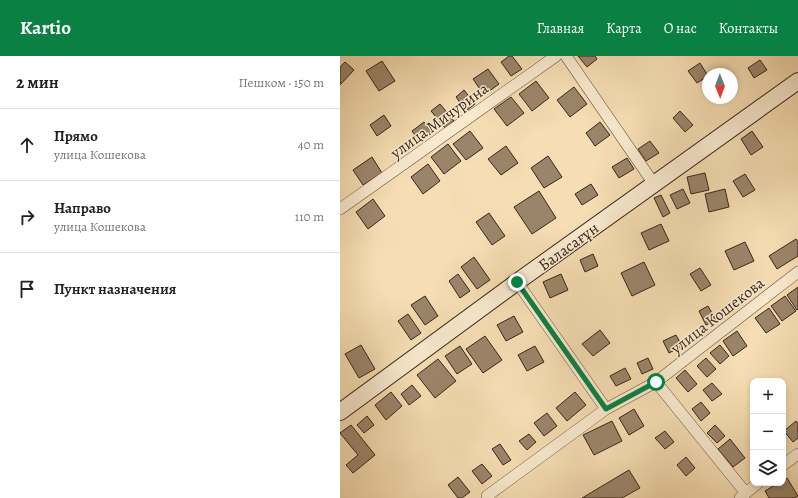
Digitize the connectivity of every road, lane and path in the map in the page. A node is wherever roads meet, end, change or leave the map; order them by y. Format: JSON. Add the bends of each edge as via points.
{"nodes":[{"id":1,"x":556,"y":56,"type":"edge"},
{"id":2,"x":566,"y":56,"type":"edge"},
{"id":3,"x":798,"y":81,"type":"edge"},
{"id":4,"x":654,"y":184,"type":"junction"},
{"id":5,"x":340,"y":209,"type":"edge"},
{"id":6,"x":798,"y":272,"type":"edge"},
{"id":7,"x":517,"y":282,"type":"junction"},
{"id":8,"x":656,"y":382,"type":"junction"},
{"id":9,"x":606,"y":409,"type":"junction"},
{"id":10,"x":340,"y":412,"type":"edge"},
{"id":11,"x":798,"y":454,"type":"edge"},
{"id":12,"x":786,"y":463,"type":"edge"},
{"id":13,"x":754,"y":486,"type":"edge"},
{"id":14,"x":742,"y":495,"type":"edge"},
{"id":15,"x":487,"y":497,"type":"edge"}],
"edges":[{"from":1,"to":5,"type":"street","name":"улица Мичурина"},
{"from":2,"to":4,"type":"street"},
{"from":3,"to":4,"type":"street","name":"Баласағұн"},
{"from":4,"to":7,"type":"street","name":"Баласағұн"},
{"from":6,"to":8,"type":"street","name":"улица Кошекова"},
{"from":7,"to":9,"type":"street"},
{"from":7,"to":10,"type":"street","name":"Баласағұн"},
{"from":8,"to":9,"type":"street","name":"улица Кошекова"},
{"from":8,"to":14,"type":"street"},
{"from":9,"to":15,"type":"street","name":"улица Кошекова"},
{"from":11,"to":12,"type":"street"},
{"from":13,"to":14,"type":"street"}]}
